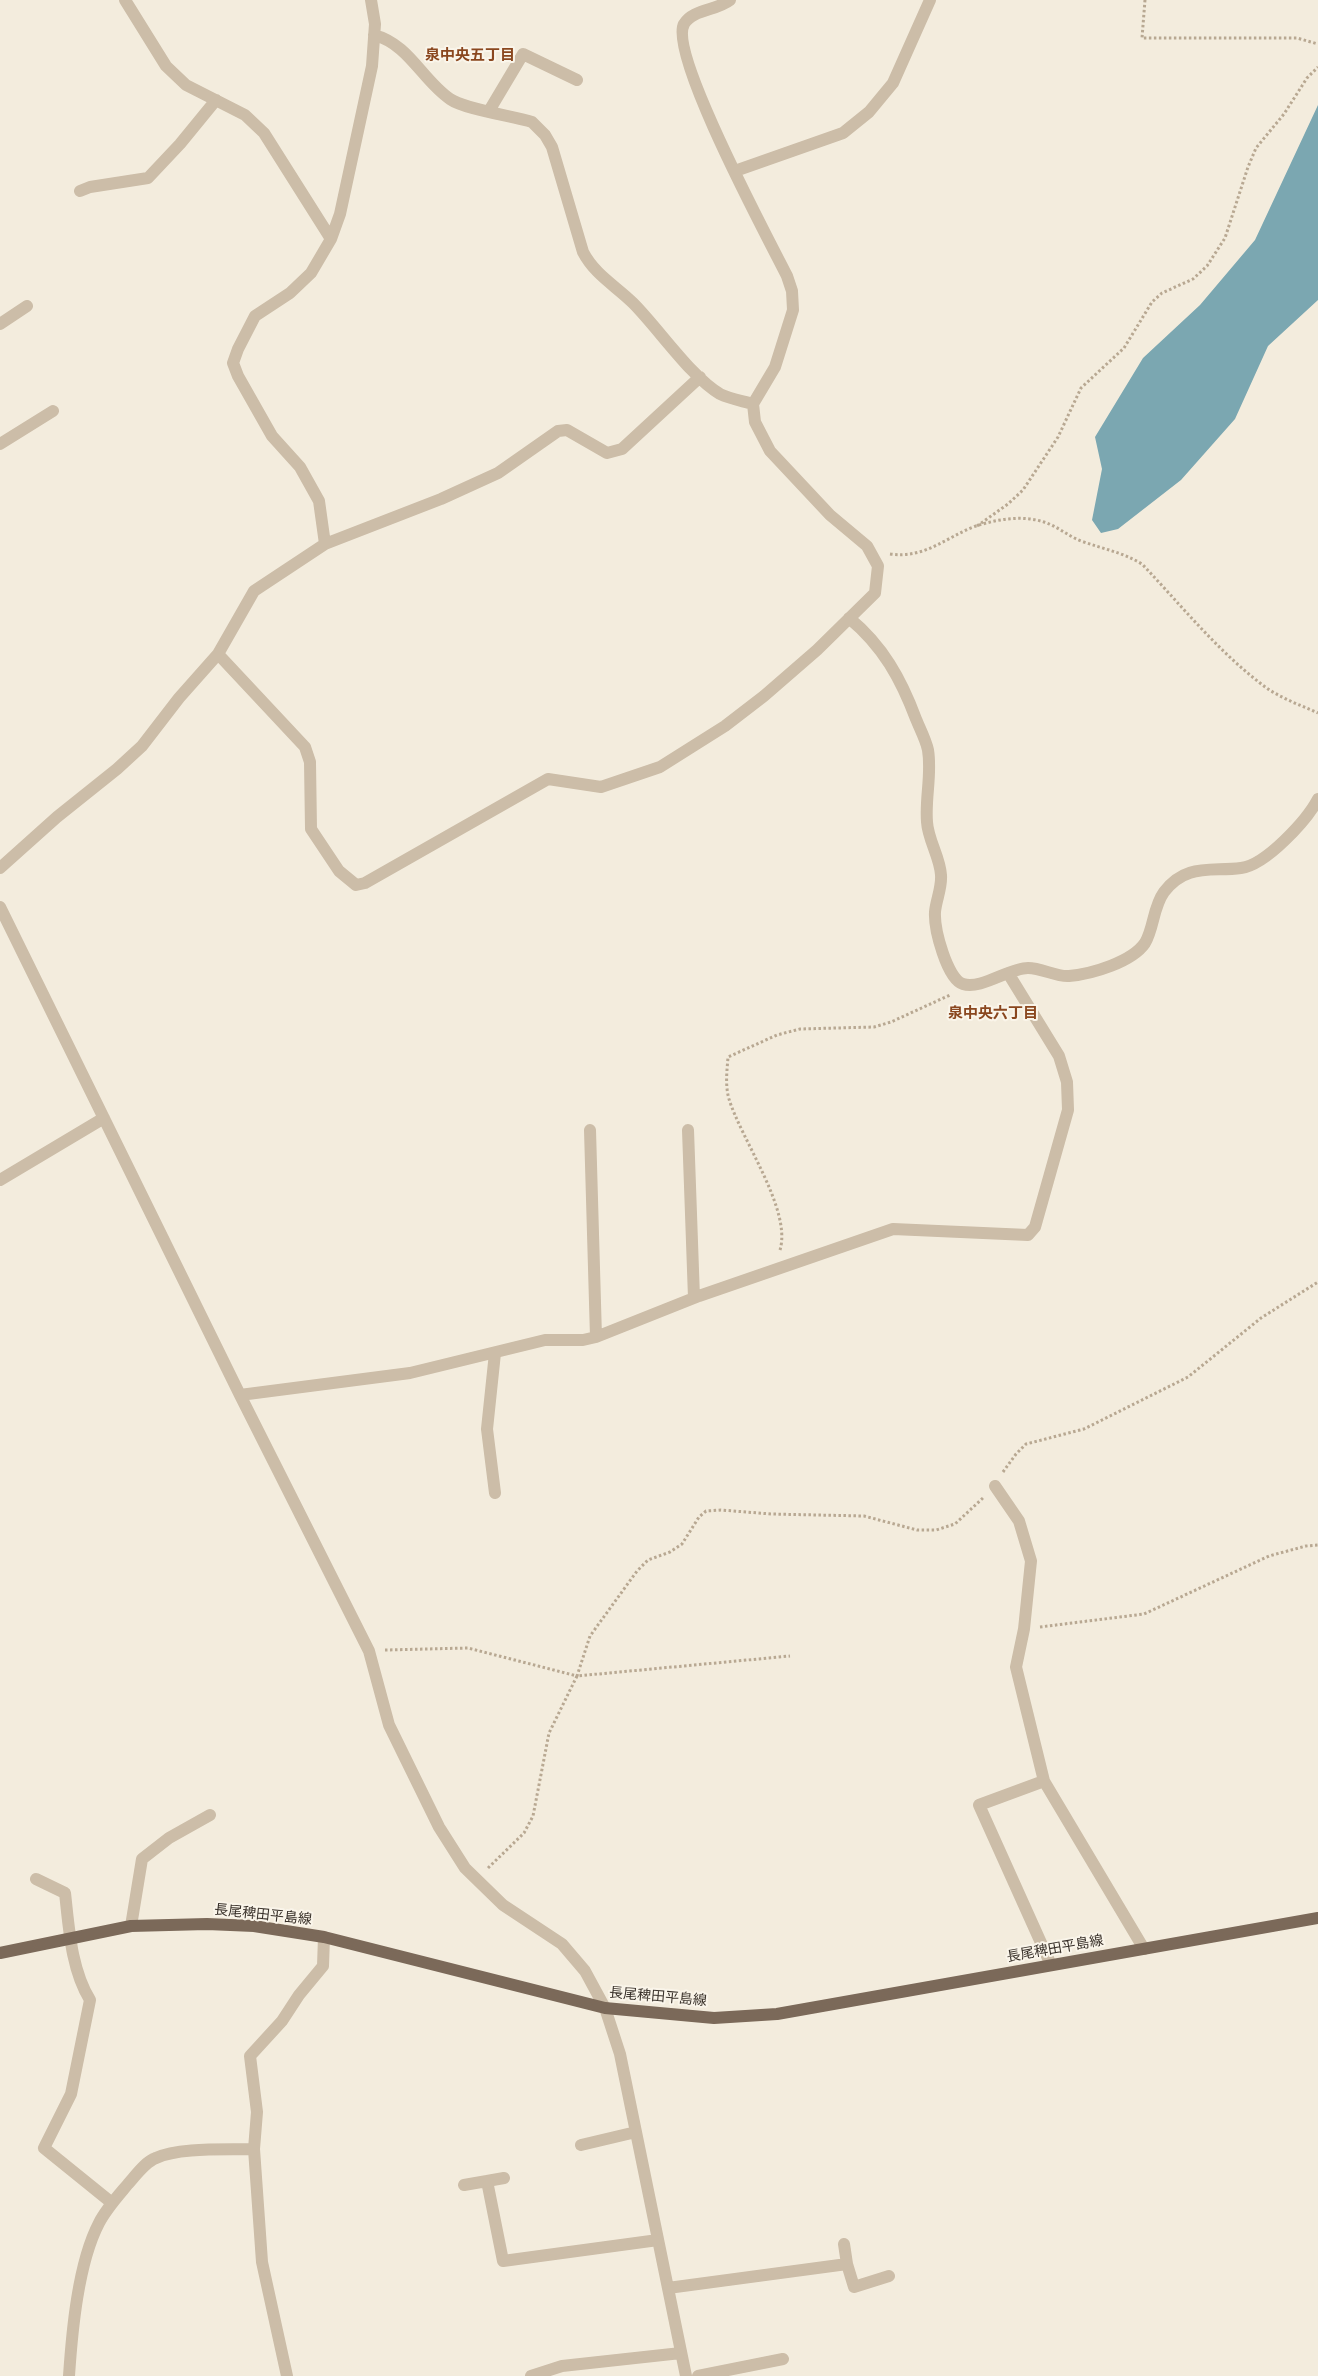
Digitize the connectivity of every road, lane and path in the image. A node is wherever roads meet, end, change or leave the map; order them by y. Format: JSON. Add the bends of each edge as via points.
{"nodes":[{"id":1,"x":125,"y":0,"type":"edge"},
{"id":2,"x":371,"y":0,"type":"edge"},
{"id":3,"x":730,"y":0,"type":"edge"},
{"id":4,"x":930,"y":0,"type":"edge"},
{"id":5,"x":1145,"y":0,"type":"edge"},
{"id":6,"x":374,"y":35,"type":"junction"},
{"id":7,"x":1318,"y":44,"type":"edge"},
{"id":8,"x":1318,"y":67,"type":"edge"},
{"id":9,"x":577,"y":80,"type":"dead end"},
{"id":10,"x":216,"y":100,"type":"junction"},
{"id":11,"x":490,"y":111,"type":"junction"},
{"id":12,"x":735,"y":171,"type":"junction"},
{"id":13,"x":80,"y":191,"type":"dead end"},
{"id":14,"x":331,"y":239,"type":"junction"},
{"id":15,"x":27,"y":306,"type":"dead end"},
{"id":16,"x":0,"y":324,"type":"edge"},
{"id":17,"x":700,"y":377,"type":"junction"},
{"id":18,"x":753,"y":404,"type":"junction"},
{"id":19,"x":53,"y":411,"type":"dead end"},
{"id":20,"x":0,"y":444,"type":"edge"},
{"id":21,"x":977,"y":526,"type":"junction"},
{"id":22,"x":325,"y":544,"type":"junction"},
{"id":23,"x":867,"y":546,"type":"junction"},
{"id":24,"x":849,"y":618,"type":"junction"},
{"id":25,"x":218,"y":654,"type":"junction"},
{"id":26,"x":1318,"y":712,"type":"edge"},
{"id":27,"x":1318,"y":799,"type":"edge"},
{"id":28,"x":0,"y":868,"type":"edge"},
{"id":29,"x":0,"y":907,"type":"edge"},
{"id":30,"x":1008,"y":973,"type":"junction"},
{"id":31,"x":964,"y":984,"type":"junction"},
{"id":32,"x":104,"y":1118,"type":"junction"},
{"id":33,"x":590,"y":1130,"type":"dead end"},
{"id":34,"x":688,"y":1130,"type":"dead end"},
{"id":35,"x":0,"y":1180,"type":"edge"},
{"id":36,"x":774,"y":1270,"type":"junction"},
{"id":37,"x":1318,"y":1282,"type":"edge"},
{"id":38,"x":694,"y":1298,"type":"junction"},
{"id":39,"x":596,"y":1336,"type":"junction"},
{"id":40,"x":495,"y":1353,"type":"junction"},
{"id":41,"x":240,"y":1395,"type":"junction"},
{"id":42,"x":995,"y":1486,"type":"junction"},
{"id":43,"x":494,"y":1492,"type":"dead end"},
{"id":44,"x":1318,"y":1545,"type":"edge"},
{"id":45,"x":1024,"y":1629,"type":"junction"},
{"id":46,"x":369,"y":1650,"type":"junction"},
{"id":47,"x":790,"y":1656,"type":"dead end"},
{"id":48,"x":577,"y":1676,"type":"junction"},
{"id":49,"x":1044,"y":1781,"type":"junction"},
{"id":50,"x":210,"y":1815,"type":"dead end"},
{"id":51,"x":36,"y":1879,"type":"dead end"},
{"id":52,"x":481,"y":1883,"type":"junction"},
{"id":53,"x":1318,"y":1918,"type":"edge"},
{"id":54,"x":131,"y":1926,"type":"junction"},
{"id":55,"x":324,"y":1936,"type":"junction"},
{"id":56,"x":70,"y":1939,"type":"junction"},
{"id":57,"x":1144,"y":1949,"type":"junction"},
{"id":58,"x":0,"y":1953,"type":"edge"},
{"id":59,"x":1051,"y":1965,"type":"junction"},
{"id":60,"x":605,"y":2008,"type":"junction"},
{"id":61,"x":636,"y":2132,"type":"junction"},
{"id":62,"x":582,"y":2145,"type":"dead end"},
{"id":63,"x":254,"y":2149,"type":"junction"},
{"id":64,"x":504,"y":2178,"type":"dead end"},
{"id":65,"x":487,"y":2181,"type":"junction"},
{"id":66,"x":464,"y":2185,"type":"dead end"},
{"id":67,"x":112,"y":2203,"type":"junction"},
{"id":68,"x":658,"y":2240,"type":"junction"},
{"id":69,"x":844,"y":2244,"type":"dead end"},
{"id":70,"x":847,"y":2264,"type":"junction"},
{"id":71,"x":889,"y":2276,"type":"dead end"},
{"id":72,"x":668,"y":2288,"type":"junction"},
{"id":73,"x":681,"y":2353,"type":"junction"},
{"id":74,"x":783,"y":2359,"type":"dead end"},
{"id":75,"x":69,"y":2376,"type":"edge"},
{"id":76,"x":287,"y":2376,"type":"edge"},
{"id":77,"x":531,"y":2376,"type":"edge"},
{"id":78,"x":686,"y":2376,"type":"edge"},
{"id":79,"x":698,"y":2376,"type":"edge"}],
"edges":[{"from":1,"to":10,"type":"street","via":[[166,66],[186,85]]},
{"from":2,"to":6,"type":"street"},
{"from":3,"to":12,"type":"street","via":[[692,16],[682,30],[684,51],[693,80]]},
{"from":4,"to":12,"type":"street","via":[[894,83],[869,112],[842,133]]},
{"from":5,"to":7,"type":"path","via":[[1142,38],[1297,38]]},
{"from":6,"to":11,"type":"street","via":[[401,48],[450,100]]},
{"from":6,"to":14,"type":"street","via":[[372,66],[340,214]]},
{"from":8,"to":21,"type":"path","via":[[1256,148],[1225,238],[1207,266],[1193,279],[1162,293],[1152,302],[1124,348],[1081,388],[1058,437],[1023,490]]},
{"from":9,"to":11,"type":"street","via":[[523,54]]},
{"from":10,"to":13,"type":"street","via":[[148,178]]},
{"from":10,"to":14,"type":"street","via":[[245,115],[264,134]]},
{"from":11,"to":17,"type":"street","via":[[532,122],[545,135],[552,147],[589,263],[605,281],[634,304]]},
{"from":12,"to":18,"type":"street","via":[[792,291],[793,310],[775,367]]},
{"from":14,"to":22,"type":"street","via":[[312,272],[290,293],[255,316],[233,363],[272,436],[300,467],[319,501]]},
{"from":15,"to":16,"type":"street"},
{"from":17,"to":18,"type":"street","via":[[721,394]]},
{"from":17,"to":22,"type":"street","via":[[622,449],[607,453],[567,430],[558,431],[498,473]]},
{"from":18,"to":23,"type":"street","via":[[755,422],[770,451],[830,515]]},
{"from":19,"to":20,"type":"street"},
{"from":21,"to":23,"type":"path","via":[[906,556]]},
{"from":21,"to":26,"type":"path","via":[[1024,518],[1044,522],[1076,539],[1126,554],[1142,564],[1261,684],[1283,698]]},
{"from":22,"to":25,"type":"street","via":[[254,591]]},
{"from":23,"to":24,"type":"street","via":[[878,566],[875,593]]},
{"from":24,"to":25,"type":"street","via":[[764,696],[725,726],[660,766],[601,787],[548,778],[365,883],[356,885],[339,871],[311,829],[310,762],[305,747]]},
{"from":24,"to":31,"type":"street","via":[[865,631],[891,664],[928,748],[927,825],[941,873],[935,912],[937,932],[952,976]]},
{"from":25,"to":28,"type":"street","via":[[142,746]]},
{"from":27,"to":30,"type":"street","via":[[1299,827],[1254,863],[1242,868],[1207,868],[1179,877],[1160,900],[1146,941],[1128,959],[1068,976],[1037,968],[1022,968]]},
{"from":29,"to":32,"type":"street"},
{"from":30,"to":31,"type":"street","via":[[976,984]]},
{"from":30,"to":36,"type":"street","via":[[1059,1056],[1069,1092],[1068,1110],[1035,1227],[1028,1235],[1021,1236],[893,1229]]},
{"from":31,"to":36,"type":"path","via":[[957,992],[891,1022],[867,1028],[800,1029],[776,1035],[728,1057],[726,1084],[729,1098],[770,1187],[777,1212],[783,1241]]},
{"from":32,"to":35,"type":"street"},
{"from":32,"to":41,"type":"street"},
{"from":33,"to":39,"type":"street"},
{"from":34,"to":38,"type":"street"},
{"from":36,"to":38,"type":"street"},
{"from":37,"to":42,"type":"path","via":[[1260,1318],[1188,1377],[1165,1390],[1084,1429],[1026,1444]]},
{"from":38,"to":39,"type":"street"},
{"from":39,"to":40,"type":"street","via":[[583,1340],[545,1340]]},
{"from":40,"to":41,"type":"street","via":[[410,1373]]},
{"from":40,"to":43,"type":"street","via":[[487,1429]]},
{"from":41,"to":46,"type":"street"},
{"from":42,"to":45,"type":"street","via":[[1020,1521],[1031,1561]]},
{"from":42,"to":48,"type":"path","via":[[956,1524],[936,1530],[917,1530],[864,1516],[706,1511],[682,1544],[648,1560],[637,1571],[590,1636]]},
{"from":44,"to":45,"type":"path","via":[[1269,1556],[1144,1614]]},
{"from":45,"to":49,"type":"street","via":[[1016,1668]]},
{"from":46,"to":48,"type":"path","via":[[468,1648]]},
{"from":46,"to":52,"type":"street","via":[[389,1725],[439,1827],[465,1868]]},
{"from":47,"to":48,"type":"path"},
{"from":48,"to":52,"type":"path","via":[[549,1734],[529,1826],[488,1867]]},
{"from":49,"to":57,"type":"street"},
{"from":49,"to":59,"type":"street","via":[[980,1805]]},
{"from":50,"to":54,"type":"street","via":[[169,1838],[142,1859]]},
{"from":51,"to":56,"type":"street","via":[[65,1893]]},
{"from":52,"to":60,"type":"street","via":[[503,1905],[562,1944],[585,1971]]},
{"from":53,"to":57,"type":"main road","name":"長尾稗田平島線"},
{"from":54,"to":55,"type":"main road","name":"長尾稗田平島線","via":[[254,1926]]},
{"from":54,"to":56,"type":"main road","name":"長尾稗田平島線"},
{"from":55,"to":60,"type":"main road","name":"長尾稗田平島線"},
{"from":55,"to":63,"type":"street","via":[[324,1966],[250,2056],[257,2112]]},
{"from":56,"to":58,"type":"main road","name":"長尾稗田平島線"},
{"from":56,"to":67,"type":"street","via":[[84,1990],[90,2000],[70,2094],[44,2148]]},
{"from":57,"to":59,"type":"main road","name":"長尾稗田平島線"},
{"from":59,"to":60,"type":"main road","name":"長尾稗田平島線","via":[[777,2014],[714,2018]]},
{"from":60,"to":61,"type":"street","via":[[620,2054]]},
{"from":61,"to":62,"type":"street"},
{"from":61,"to":68,"type":"street"},
{"from":63,"to":67,"type":"street","via":[[170,2153],[154,2158]]},
{"from":63,"to":76,"type":"street","via":[[262,2262]]},
{"from":64,"to":65,"type":"street"},
{"from":65,"to":66,"type":"street"},
{"from":65,"to":68,"type":"street","via":[[503,2260]]},
{"from":67,"to":75,"type":"street","via":[[98,2224],[88,2253],[78,2297]]},
{"from":68,"to":72,"type":"street"},
{"from":69,"to":70,"type":"street"},
{"from":70,"to":71,"type":"street","via":[[854,2286]]},
{"from":70,"to":72,"type":"street"},
{"from":72,"to":73,"type":"street"},
{"from":73,"to":77,"type":"street","via":[[562,2366]]},
{"from":73,"to":78,"type":"street"},
{"from":74,"to":79,"type":"street"}]}
